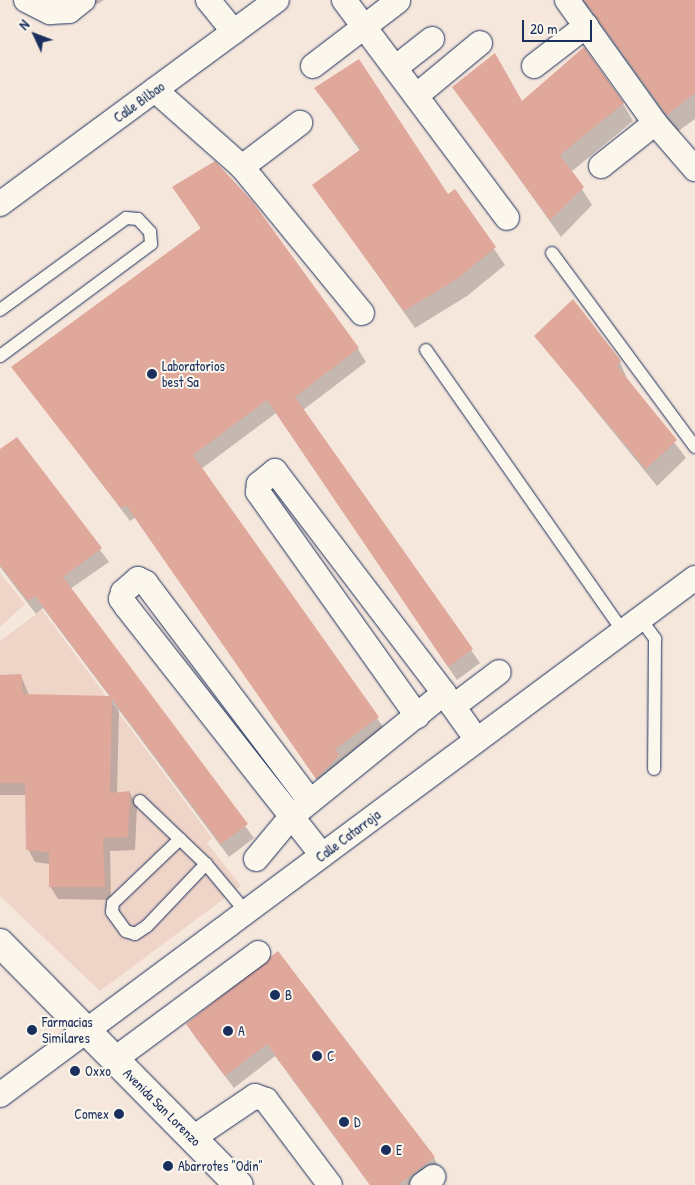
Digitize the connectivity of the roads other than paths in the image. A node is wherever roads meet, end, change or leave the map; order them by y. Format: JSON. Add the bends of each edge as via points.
{"nodes":[{"id":1,"x":26,"y":0,"type":"edge"},
{"id":2,"x":83,"y":0,"type":"edge"},
{"id":3,"x":208,"y":0,"type":"edge"},
{"id":4,"x":277,"y":0,"type":"edge"},
{"id":5,"x":344,"y":0,"type":"edge"},
{"id":6,"x":567,"y":0,"type":"edge"},
{"id":7,"x":398,"y":1,"type":"edge"},
{"id":8,"x":586,"y":26,"type":"junction"},
{"id":9,"x":364,"y":28,"type":"junction"},
{"id":10,"x":234,"y":32,"type":"junction"},
{"id":11,"x":432,"y":40,"type":"dead end"},
{"id":12,"x":480,"y":43,"type":"dead end"},
{"id":13,"x":313,"y":66,"type":"dead end"},
{"id":14,"x":534,"y":66,"type":"dead end"},
{"id":15,"x":395,"y":68,"type":"junction"},
{"id":16,"x":155,"y":90,"type":"junction"},
{"id":17,"x":416,"y":96,"type":"junction"},
{"id":18,"x":300,"y":123,"type":"dead end"},
{"id":19,"x":655,"y":123,"type":"junction"},
{"id":20,"x":691,"y":158,"type":"edge"},
{"id":21,"x":600,"y":166,"type":"dead end"},
{"id":22,"x":242,"y":168,"type":"junction"},
{"id":23,"x":0,"y":204,"type":"edge"},
{"id":24,"x":507,"y":218,"type":"dead end"},
{"id":25,"x":552,"y":253,"type":"dead end"},
{"id":26,"x":0,"y":310,"type":"edge"},
{"id":27,"x":362,"y":313,"type":"dead end"},
{"id":28,"x":426,"y":350,"type":"dead end"},
{"id":29,"x":0,"y":356,"type":"edge"},
{"id":30,"x":695,"y":447,"type":"edge"},
{"id":31,"x":695,"y":578,"type":"edge"},
{"id":32,"x":632,"y":625,"type":"junction"},
{"id":33,"x":499,"y":672,"type":"dead end"},
{"id":34,"x":449,"y":700,"type":"junction"},
{"id":35,"x":417,"y":716,"type":"junction"},
{"id":36,"x":477,"y":740,"type":"junction"},
{"id":37,"x":654,"y":769,"type":"dead end"},
{"id":38,"x":140,"y":801,"type":"dead end"},
{"id":39,"x":310,"y":801,"type":"junction"},
{"id":40,"x":291,"y":817,"type":"junction"},
{"id":41,"x":180,"y":839,"type":"junction"},
{"id":42,"x":322,"y":855,"type":"junction"},
{"id":43,"x":256,"y":859,"type":"dead end"},
{"id":44,"x":206,"y":864,"type":"junction"},
{"id":45,"x":246,"y":912,"type":"junction"},
{"id":46,"x":0,"y":943,"type":"edge"},
{"id":47,"x":258,"y":953,"type":"dead end"},
{"id":48,"x":84,"y":1032,"type":"junction"},
{"id":49,"x":115,"y":1059,"type":"junction"},
{"id":50,"x":0,"y":1095,"type":"edge"},
{"id":51,"x":193,"y":1138,"type":"junction"},
{"id":52,"x":239,"y":1185,"type":"edge"},
{"id":53,"x":330,"y":1185,"type":"edge"}],
"edges":[{"from":1,"to":2,"type":"street","via":[[50,12],[69,11]]},
{"from":3,"to":10,"type":"street"},
{"from":4,"to":10,"type":"street","name":"Calle Bilbao"},
{"from":5,"to":9,"type":"street"},
{"from":6,"to":8,"type":"street"},
{"from":7,"to":9,"type":"street"},
{"from":8,"to":14,"type":"street"},
{"from":8,"to":19,"type":"street"},
{"from":9,"to":13,"type":"street"},
{"from":9,"to":15,"type":"street"},
{"from":10,"to":16,"type":"street","name":"Calle Bilbao"},
{"from":11,"to":15,"type":"street"},
{"from":12,"to":17,"type":"street"},
{"from":15,"to":17,"type":"street"},
{"from":16,"to":22,"type":"street"},
{"from":16,"to":23,"type":"street","name":"Calle Bilbao"},
{"from":17,"to":24,"type":"street"},
{"from":18,"to":22,"type":"street"},
{"from":19,"to":20,"type":"street"},
{"from":19,"to":21,"type":"street"},
{"from":22,"to":27,"type":"street"},
{"from":25,"to":30,"type":"lane"},
{"from":26,"to":29,"type":"lane","via":[[126,218],[138,219],[150,232],[151,244]]},
{"from":28,"to":32,"type":"lane"},
{"from":31,"to":32,"type":"street","name":"Calle Catarroja"},
{"from":32,"to":36,"type":"street","name":"Calle Catarroja"},
{"from":32,"to":37,"type":"lane","via":[[655,639]]},
{"from":33,"to":34,"type":"street"},
{"from":34,"to":35,"type":"street"},
{"from":34,"to":35,"type":"street","via":[[275,471],[259,484],[258,492]]},
{"from":34,"to":36,"type":"street"},
{"from":35,"to":39,"type":"street"},
{"from":36,"to":42,"type":"street","name":"Calle Catarroja"},
{"from":38,"to":41,"type":"lane"},
{"from":39,"to":40,"type":"street"},
{"from":39,"to":40,"type":"street","via":[[146,583],[138,579],[121,599]]},
{"from":40,"to":42,"type":"street"},
{"from":40,"to":43,"type":"street"},
{"from":41,"to":44,"type":"lane"},
{"from":41,"to":44,"type":"lane","via":[[113,903],[112,912],[126,931],[135,934],[148,926]]},
{"from":42,"to":45,"type":"street","name":"Calle Catarroja"},
{"from":44,"to":45,"type":"lane"},
{"from":45,"to":48,"type":"street","name":"Calle Catarroja"},
{"from":46,"to":48,"type":"main road","name":"Avenida San Lorenzo"},
{"from":47,"to":49,"type":"street"},
{"from":48,"to":49,"type":"main road","name":"Avenida San Lorenzo"},
{"from":48,"to":50,"type":"street","name":"Calle Catarroja"},
{"from":49,"to":51,"type":"main road","name":"Avenida San Lorenzo"},
{"from":51,"to":52,"type":"main road","name":"Avenida San Lorenzo"},
{"from":51,"to":53,"type":"street","via":[[255,1096],[266,1100]]}]}
